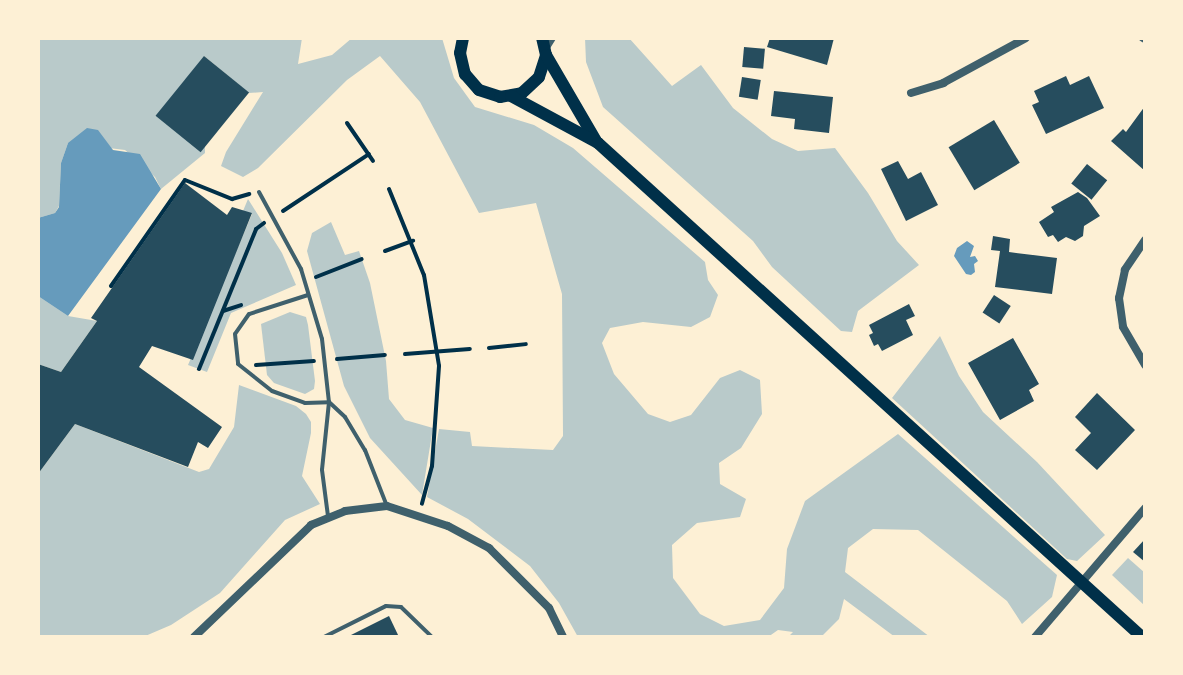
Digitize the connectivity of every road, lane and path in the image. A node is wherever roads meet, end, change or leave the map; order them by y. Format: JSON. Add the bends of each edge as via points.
{"nodes":[{"id":1,"x":1026,"y":38,"type":"edge"},
{"id":2,"x":461,"y":39,"type":"edge"},
{"id":3,"x":546,"y":45,"type":"edge"},
{"id":4,"x":911,"y":93,"type":"dead end"},
{"id":5,"x":511,"y":96,"type":"junction"},
{"id":6,"x":347,"y":123,"type":"dead end"},
{"id":7,"x":598,"y":143,"type":"junction"},
{"id":8,"x":369,"y":154,"type":"junction"},
{"id":9,"x":373,"y":161,"type":"dead end"},
{"id":10,"x":389,"y":189,"type":"dead end"},
{"id":11,"x":259,"y":192,"type":"joint"},
{"id":12,"x":283,"y":211,"type":"dead end"},
{"id":13,"x":264,"y":223,"type":"dead end"},
{"id":14,"x":1145,"y":240,"type":"edge"},
{"id":15,"x":413,"y":241,"type":"junction"},
{"id":16,"x":385,"y":251,"type":"dead end"},
{"id":17,"x":362,"y":259,"type":"dead end"},
{"id":18,"x":316,"y":277,"type":"dead end"},
{"id":19,"x":111,"y":286,"type":"dead end"},
{"id":20,"x":308,"y":295,"type":"junction"},
{"id":21,"x":526,"y":344,"type":"dead end"},
{"id":22,"x":489,"y":348,"type":"dead end"},
{"id":23,"x":470,"y":349,"type":"dead end"},
{"id":24,"x":437,"y":351,"type":"junction"},
{"id":25,"x":405,"y":354,"type":"dead end"},
{"id":26,"x":385,"y":355,"type":"dead end"},
{"id":27,"x":337,"y":359,"type":"dead end"},
{"id":28,"x":314,"y":361,"type":"dead end"},
{"id":29,"x":238,"y":364,"type":"junction"},
{"id":30,"x":1145,"y":365,"type":"edge"},
{"id":31,"x":199,"y":369,"type":"dead end"},
{"id":32,"x":329,"y":402,"type":"junction"},
{"id":33,"x":387,"y":506,"type":"junction"},
{"id":34,"x":1145,"y":508,"type":"edge"},
{"id":35,"x":420,"y":516,"type":"junction"},
{"id":36,"x":328,"y":518,"type":"junction"},
{"id":37,"x":1082,"y":583,"type":"junction"},
{"id":38,"x":430,"y":635,"type":"edge"},
{"id":39,"x":194,"y":637,"type":"edge"},
{"id":40,"x":324,"y":637,"type":"edge"},
{"id":41,"x":421,"y":637,"type":"edge"},
{"id":42,"x":563,"y":637,"type":"edge"},
{"id":43,"x":1035,"y":637,"type":"edge"},
{"id":44,"x":1142,"y":637,"type":"edge"}],
"edges":[{"from":1,"to":4,"type":"street","via":[[943,83]]},
{"from":2,"to":5,"type":"main road","via":[[461,64],[471,83],[489,95]]},
{"from":3,"to":5,"type":"main road","via":[[544,67],[531,86]]},
{"from":3,"to":7,"type":"main road"},
{"from":5,"to":7,"type":"main road"},
{"from":6,"to":8,"type":"path"},
{"from":7,"to":37,"type":"main road"},
{"from":8,"to":9,"type":"path"},
{"from":8,"to":12,"type":"path"},
{"from":10,"to":15,"type":"path"},
{"from":11,"to":19,"type":"path","via":[[232,199],[185,180]]},
{"from":11,"to":20,"type":"lane","via":[[287,236]]},
{"from":13,"to":31,"type":"path","via":[[256,229]]},
{"from":14,"to":30,"type":"street","via":[[1125,270],[1119,304],[1128,341]]},
{"from":15,"to":16,"type":"path"},
{"from":15,"to":24,"type":"path"},
{"from":17,"to":18,"type":"path"},
{"from":20,"to":29,"type":"lane","via":[[249,314],[235,334]]},
{"from":20,"to":32,"type":"lane","via":[[322,339]]},
{"from":21,"to":22,"type":"path"},
{"from":23,"to":24,"type":"path"},
{"from":24,"to":25,"type":"path"},
{"from":24,"to":35,"type":"path","via":[[436,429]]},
{"from":26,"to":27,"type":"path"},
{"from":28,"to":29,"type":"path"},
{"from":29,"to":32,"type":"lane","via":[[272,391],[305,403]]},
{"from":32,"to":33,"type":"lane","via":[[365,450]]},
{"from":32,"to":36,"type":"lane","via":[[322,470]]},
{"from":33,"to":35,"type":"street"},
{"from":33,"to":36,"type":"street"},
{"from":34,"to":37,"type":"street"},
{"from":35,"to":42,"type":"street","via":[[489,548],[549,608]]},
{"from":36,"to":39,"type":"street","via":[[284,548]]},
{"from":37,"to":43,"type":"street"},
{"from":37,"to":44,"type":"main road"},
{"from":38,"to":40,"type":"lane","via":[[401,607],[386,606]]},
{"from":38,"to":41,"type":"lane"}]}
